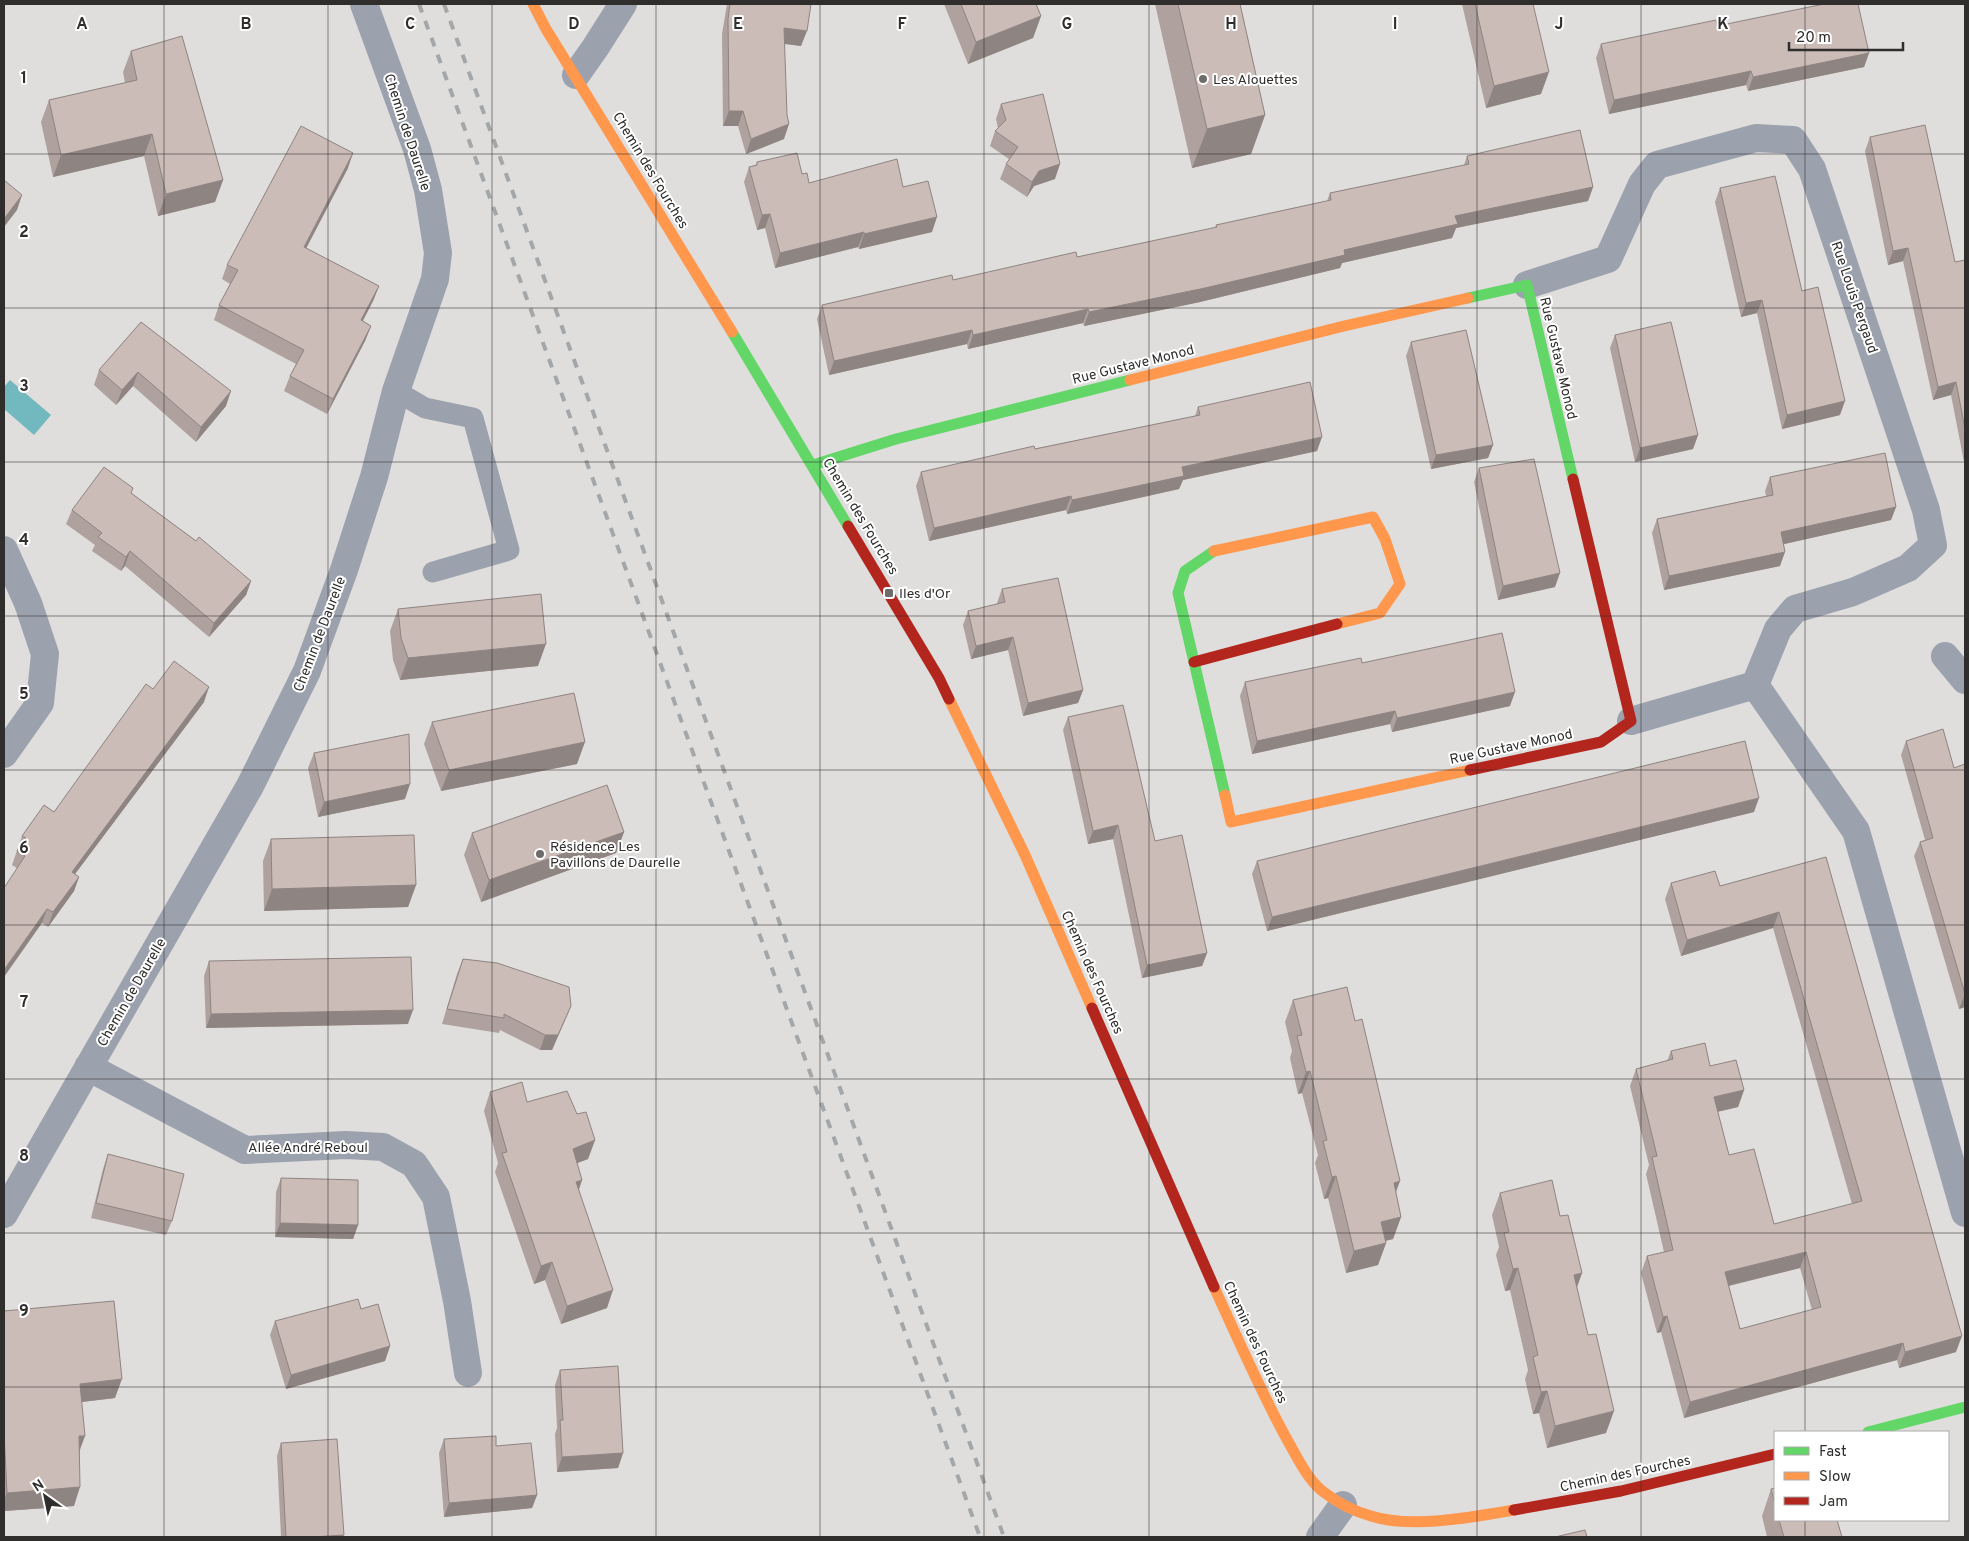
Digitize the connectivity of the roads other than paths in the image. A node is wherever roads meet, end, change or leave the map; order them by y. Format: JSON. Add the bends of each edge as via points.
{"nodes":[{"id":1,"x":364,"y":4,"type":"edge"},
{"id":2,"x":533,"y":4,"type":"edge"},
{"id":3,"x":623,"y":4,"type":"edge"},
{"id":4,"x":576,"y":74,"type":"junction"},
{"id":5,"x":1526,"y":285,"type":"junction"},
{"id":6,"x":396,"y":391,"type":"junction"},
{"id":7,"x":813,"y":465,"type":"junction"},
{"id":8,"x":4,"y":550,"type":"edge"},
{"id":9,"x":432,"y":572,"type":"dead end"},
{"id":10,"x":1945,"y":656,"type":"dead end"},
{"id":11,"x":1194,"y":662,"type":"junction"},
{"id":12,"x":1965,"y":680,"type":"edge"},
{"id":13,"x":1755,"y":685,"type":"junction"},
{"id":14,"x":1631,"y":721,"type":"junction"},
{"id":15,"x":4,"y":754,"type":"edge"},
{"id":16,"x":88,"y":1067,"type":"junction"},
{"id":17,"x":1965,"y":1213,"type":"edge"},
{"id":18,"x":4,"y":1214,"type":"edge"},
{"id":19,"x":468,"y":1373,"type":"dead end"},
{"id":20,"x":1965,"y":1407,"type":"edge"},
{"id":21,"x":1872,"y":1431,"type":"edge"},
{"id":22,"x":1774,"y":1454,"type":"edge"},
{"id":23,"x":1343,"y":1505,"type":"junction"},
{"id":24,"x":1320,"y":1537,"type":"edge"}],
"edges":[{"from":1,"to":6,"type":"street","name":"Chemin de Daurelle","via":[[417,149],[428,190],[438,253],[435,279]]},
{"from":2,"to":4,"type":"street","name":"Chemin des Fourches"},
{"from":3,"to":4,"type":"street"},
{"from":4,"to":7,"type":"street","name":"Chemin des Fourches"},
{"from":5,"to":7,"type":"street","name":"Rue Gustave Monod","via":[[1344,326],[934,430]]},
{"from":5,"to":13,"type":"street","name":"Rue Louis Pergaud","via":[[1608,259],[1642,184],[1657,165],[1756,138],[1794,140],[1812,169],[1926,510],[1933,546],[1908,568],[1853,592],[1795,609],[1778,629]]},
{"from":5,"to":14,"type":"street","name":"Rue Gustave Monod"},
{"from":6,"to":9,"type":"lane","via":[[425,408],[472,418],[509,550]]},
{"from":6,"to":16,"type":"street","name":"Chemin de Daurelle","via":[[374,477],[307,671],[250,786]]},
{"from":7,"to":23,"type":"street","name":"Chemin des Fourches","via":[[939,678],[1025,854],[1205,1268],[1272,1413],[1302,1466],[1320,1489]]},
{"from":8,"to":15,"type":"street","via":[[28,603],[45,654],[40,703]]},
{"from":10,"to":12,"type":"street"},
{"from":11,"to":11,"type":"street","via":[[1380,613],[1400,584],[1385,539],[1373,517],[1215,550],[1185,571],[1178,593]]},
{"from":11,"to":14,"type":"street","name":"Rue Gustave Monod","via":[[1231,822],[1600,742]]},
{"from":13,"to":14,"type":"street"},
{"from":13,"to":17,"type":"street","via":[[1856,831]]},
{"from":16,"to":18,"type":"street","name":"Chemin de Daurelle"},
{"from":16,"to":19,"type":"street","name":"Allée André Reboul","via":[[245,1150],[346,1146],[383,1148],[414,1164],[436,1197]]},
{"from":20,"to":21,"type":"street"},
{"from":22,"to":23,"type":"street","name":"Chemin des Fourches","via":[[1621,1491],[1465,1519],[1401,1521],[1373,1517]]},
{"from":23,"to":24,"type":"street"}]}
